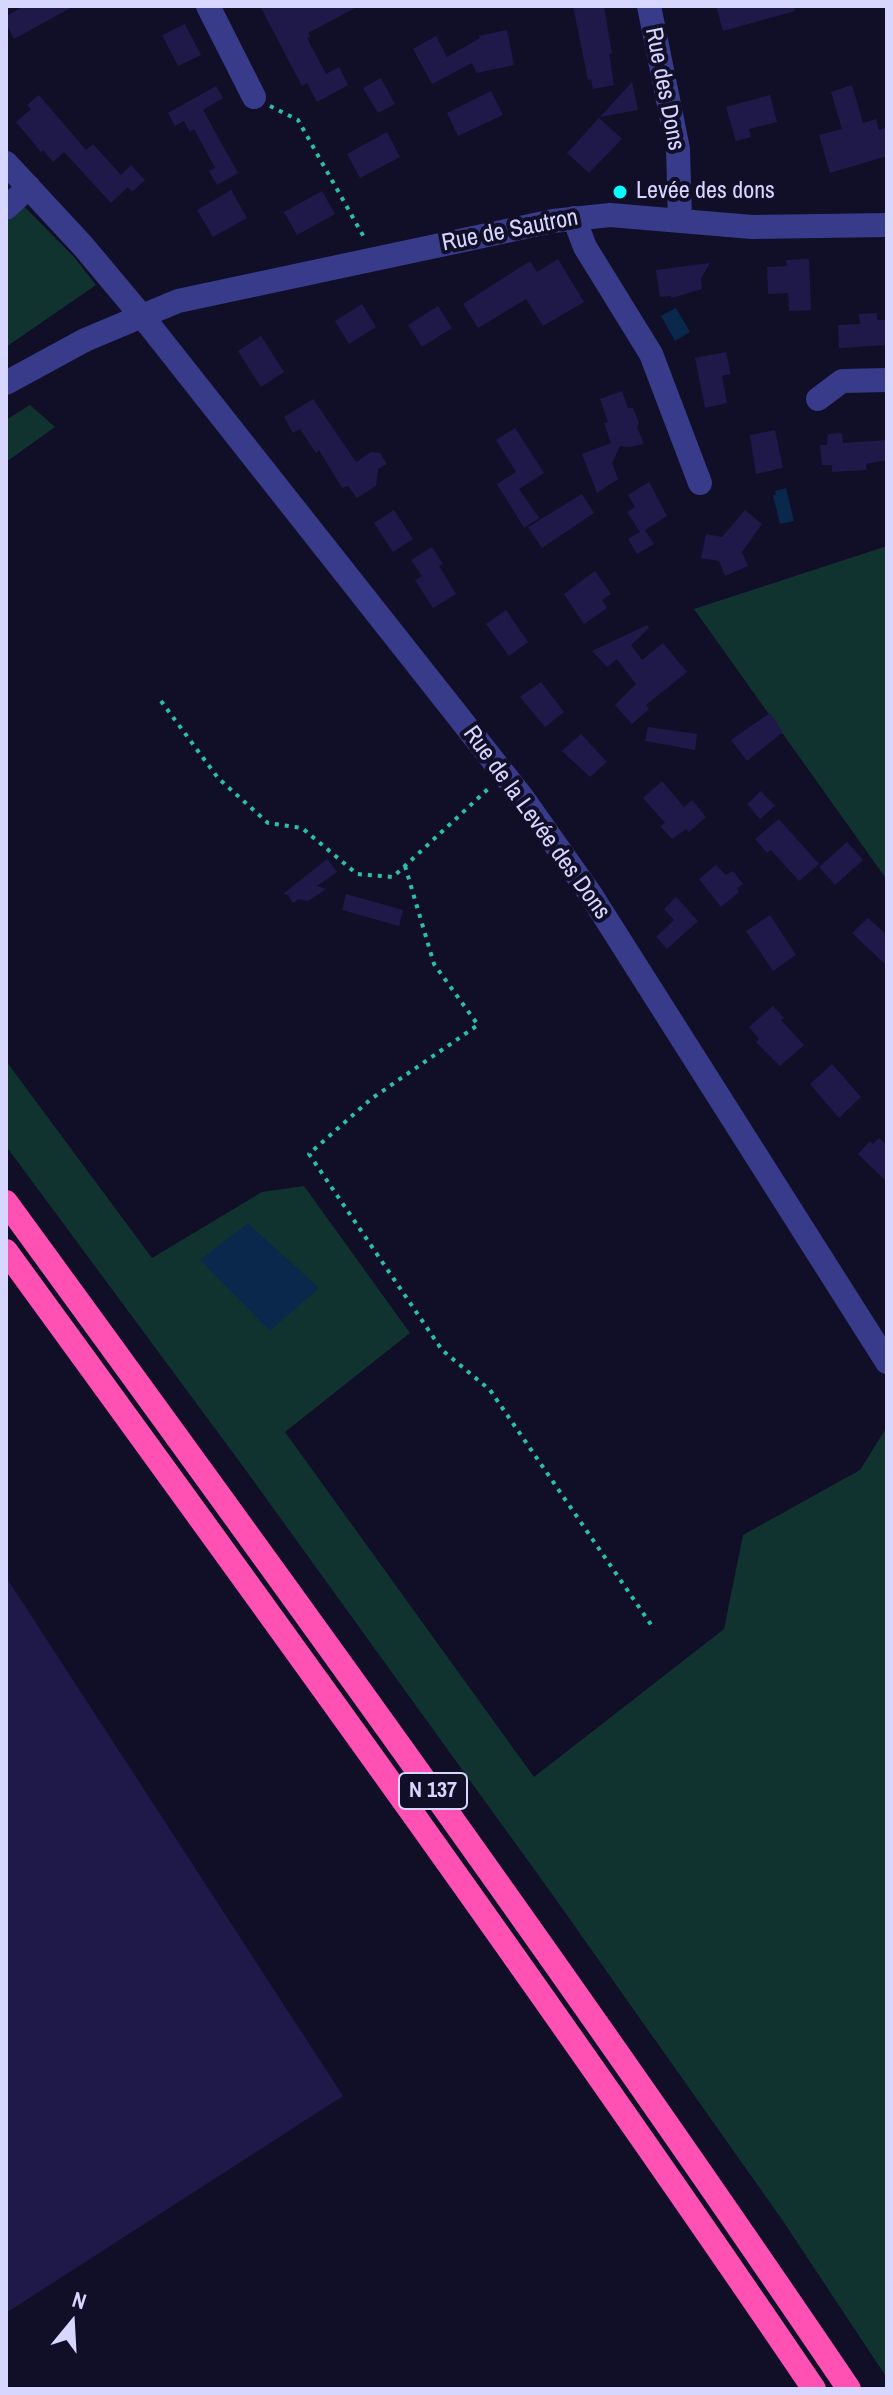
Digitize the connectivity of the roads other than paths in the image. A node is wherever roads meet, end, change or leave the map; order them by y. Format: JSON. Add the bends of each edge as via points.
{"nodes":[{"id":1,"x":208,"y":6,"type":"edge"},
{"id":2,"x":649,"y":6,"type":"edge"},
{"id":3,"x":254,"y":97,"type":"road end"},
{"id":4,"x":6,"y":163,"type":"edge"},
{"id":5,"x":29,"y":187,"type":"junction"},
{"id":6,"x":6,"y":208,"type":"edge"},
{"id":7,"x":574,"y":218,"type":"junction"},
{"id":8,"x":680,"y":220,"type":"junction"},
{"id":9,"x":887,"y":225,"type":"edge"},
{"id":10,"x":141,"y":315,"type":"junction"},
{"id":11,"x":887,"y":380,"type":"edge"},
{"id":12,"x":6,"y":383,"type":"edge"},
{"id":13,"x":818,"y":399,"type":"dead end"},
{"id":14,"x":700,"y":483,"type":"dead end"},
{"id":15,"x":6,"y":1202,"type":"edge"},
{"id":16,"x":6,"y":1251,"type":"edge"},
{"id":17,"x":887,"y":1362,"type":"edge"},
{"id":18,"x":814,"y":2389,"type":"edge"},
{"id":19,"x":849,"y":2389,"type":"edge"}],
"edges":[{"from":1,"to":3,"type":"street"},
{"from":2,"to":8,"type":"street","name":"Rue des Dons","via":[[678,149]]},
{"from":4,"to":5,"type":"street","name":"Rue de la Levée des Dons"},
{"from":5,"to":6,"type":"street"},
{"from":5,"to":10,"type":"street","name":"Rue de la Levée des Dons"},
{"from":7,"to":8,"type":"street","name":"Rue de Sautron"},
{"from":7,"to":10,"type":"street","name":"Rue de Sautron","via":[[215,292]]},
{"from":7,"to":14,"type":"street","via":[[585,247],[651,354]]},
{"from":8,"to":9,"type":"street","name":"Rue de Sautron","via":[[752,227]]},
{"from":10,"to":12,"type":"street","name":"Rue de Sautron"},
{"from":10,"to":17,"type":"street","name":"Rue de la Levée des Dons","via":[[504,774],[591,895]]},
{"from":11,"to":13,"type":"street","via":[[842,381]]},
{"from":15,"to":19,"type":"highway","number":"N 137","via":[[500,1885]]},
{"from":16,"to":18,"type":"highway","number":"N 137","via":[[437,1846]]}]}
